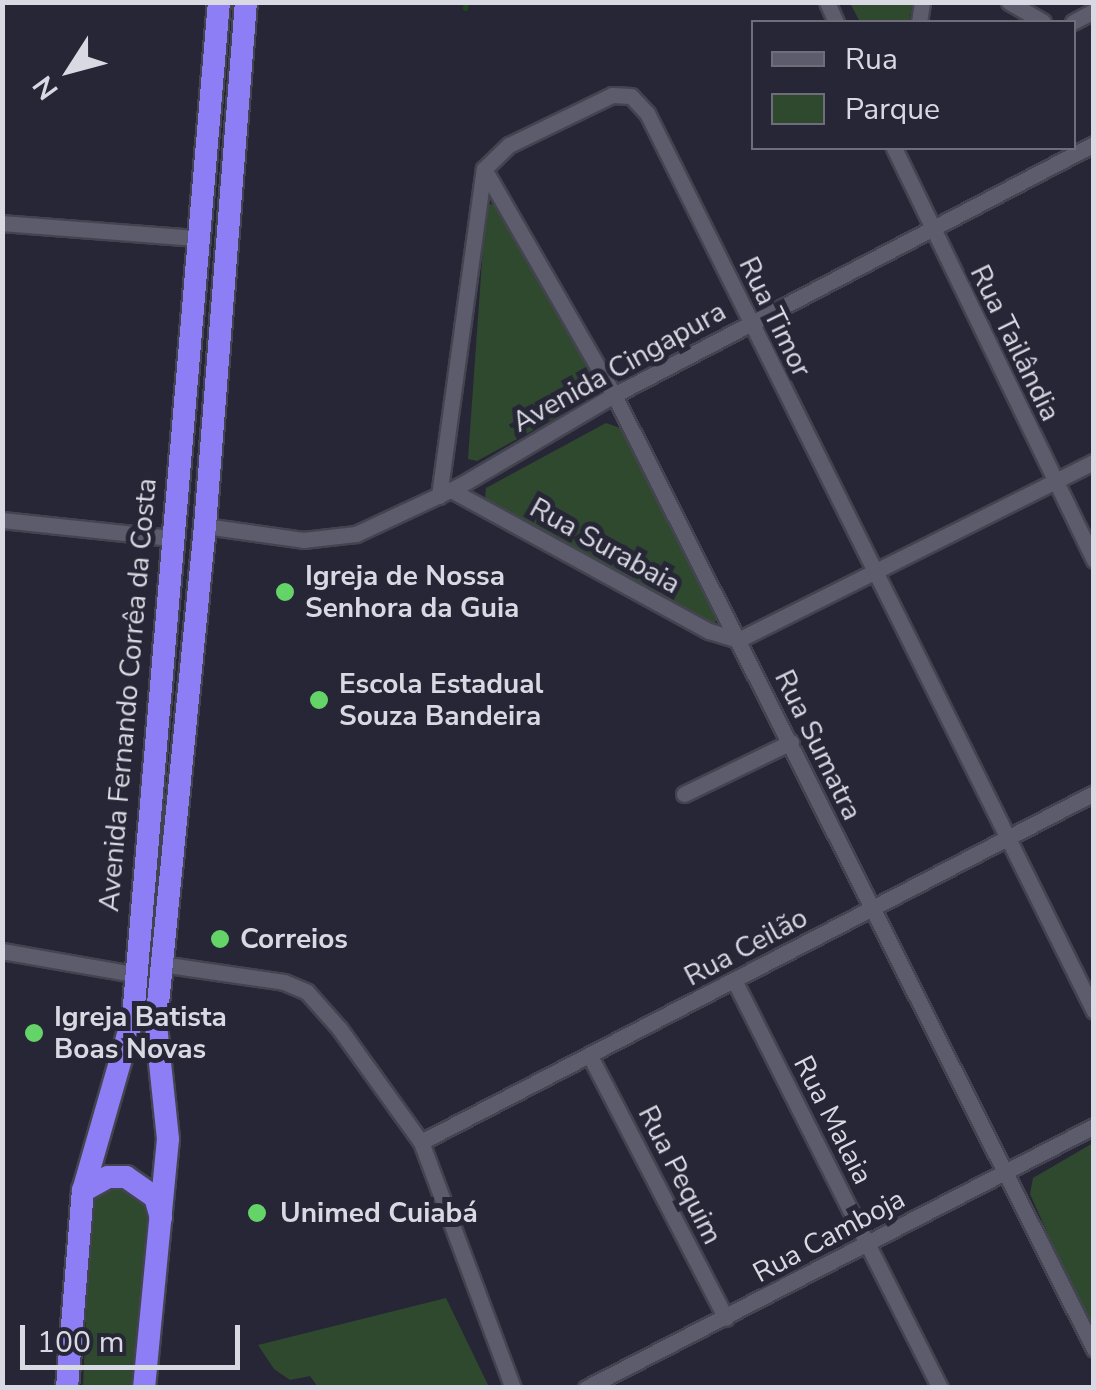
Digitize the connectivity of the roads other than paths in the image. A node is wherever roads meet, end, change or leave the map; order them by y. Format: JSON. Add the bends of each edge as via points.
{"nodes":[{"id":1,"x":219,"y":2,"type":"edge"},
{"id":2,"x":246,"y":2,"type":"edge"},
{"id":3,"x":1011,"y":4,"type":"edge"},
{"id":4,"x":1039,"y":20,"type":"edge"},
{"id":5,"x":1094,"y":144,"type":"edge"},
{"id":6,"x":897,"y":150,"type":"edge"},
{"id":7,"x":484,"y":169,"type":"junction"},
{"id":8,"x":2,"y":223,"type":"edge"},
{"id":9,"x":934,"y":232,"type":"junction"},
{"id":10,"x":198,"y":238,"type":"junction"},
{"id":11,"x":750,"y":324,"type":"junction"},
{"id":12,"x":614,"y":396,"type":"junction"},
{"id":13,"x":1094,"y":462,"type":"edge"},
{"id":14,"x":1055,"y":483,"type":"junction"},
{"id":15,"x":445,"y":493,"type":"junction"},
{"id":16,"x":2,"y":520,"type":"edge"},
{"id":17,"x":205,"y":526,"type":"junction"},
{"id":18,"x":171,"y":538,"type":"junction"},
{"id":19,"x":1094,"y":560,"type":"edge"},
{"id":20,"x":874,"y":573,"type":"junction"},
{"id":21,"x":738,"y":640,"type":"junction"},
{"id":22,"x":791,"y":742,"type":"junction"},
{"id":23,"x":1094,"y":793,"type":"edge"},
{"id":24,"x":684,"y":794,"type":"dead end"},
{"id":25,"x":1008,"y":837,"type":"junction"},
{"id":26,"x":868,"y":911,"type":"junction"},
{"id":27,"x":2,"y":951,"type":"edge"},
{"id":28,"x":160,"y":964,"type":"junction"},
{"id":29,"x":134,"y":974,"type":"junction"},
{"id":30,"x":735,"y":982,"type":"junction"},
{"id":31,"x":1094,"y":1010,"type":"edge"},
{"id":32,"x":590,"y":1056,"type":"junction"},
{"id":33,"x":1094,"y":1126,"type":"edge"},
{"id":34,"x":420,"y":1142,"type":"junction"},
{"id":35,"x":1004,"y":1170,"type":"junction"},
{"id":36,"x":84,"y":1192,"type":"junction"},
{"id":37,"x":164,"y":1226,"type":"junction"},
{"id":38,"x":869,"y":1246,"type":"junction"},
{"id":39,"x":726,"y":1318,"type":"junction"},
{"id":40,"x":1094,"y":1349,"type":"edge"},
{"id":41,"x":67,"y":1388,"type":"edge"},
{"id":42,"x":144,"y":1388,"type":"edge"},
{"id":43,"x":513,"y":1388,"type":"edge"},
{"id":44,"x":586,"y":1388,"type":"edge"},
{"id":45,"x":940,"y":1388,"type":"edge"}],
"edges":[{"from":1,"to":10,"type":"highway","name":"Avenida Fernando Corrêa da Costa"},
{"from":2,"to":17,"type":"highway","name":"Avenida Fernando Corrêa da Costa"},
{"from":3,"to":4,"type":"street"},
{"from":5,"to":9,"type":"street","name":"Avenida Cingapura"},
{"from":6,"to":9,"type":"street","name":"Rua Tailândia"},
{"from":7,"to":11,"type":"street","name":"Rua Timor","via":[[509,145],[612,95],[631,96],[648,113]]},
{"from":7,"to":12,"type":"street","name":"Rua Sumatra"},
{"from":7,"to":15,"type":"street"},
{"from":8,"to":10,"type":"street"},
{"from":9,"to":11,"type":"street","name":"Avenida Cingapura"},
{"from":9,"to":14,"type":"street","name":"Rua Tailândia"},
{"from":10,"to":18,"type":"highway","name":"Avenida Fernando Corrêa da Costa"},
{"from":11,"to":12,"type":"street","name":"Avenida Cingapura"},
{"from":11,"to":20,"type":"street","name":"Rua Timor"},
{"from":12,"to":15,"type":"street","name":"Avenida Cingapura"},
{"from":12,"to":21,"type":"street","name":"Rua Sumatra"},
{"from":13,"to":14,"type":"street"},
{"from":14,"to":19,"type":"street","name":"Rua Tailândia"},
{"from":14,"to":20,"type":"street"},
{"from":15,"to":17,"type":"street","name":"Avenida Cingapura","via":[[356,534],[303,540]]},
{"from":15,"to":21,"type":"street","name":"Rua Surabaia"},
{"from":16,"to":18,"type":"street"},
{"from":17,"to":28,"type":"highway","name":"Avenida Fernando Corrêa da Costa"},
{"from":18,"to":29,"type":"highway","name":"Avenida Fernando Corrêa da Costa"},
{"from":20,"to":21,"type":"street"},
{"from":20,"to":25,"type":"street","name":"Rua Timor"},
{"from":21,"to":22,"type":"street","name":"Rua Sumatra"},
{"from":22,"to":24,"type":"street"},
{"from":22,"to":26,"type":"street","name":"Rua Sumatra"},
{"from":23,"to":25,"type":"street","name":"Rua Ceilão"},
{"from":25,"to":26,"type":"street","name":"Rua Ceilão"},
{"from":25,"to":31,"type":"street","name":"Rua Timor"},
{"from":26,"to":30,"type":"street","name":"Rua Ceilão"},
{"from":26,"to":35,"type":"street","name":"Rua Sumatra"},
{"from":27,"to":29,"type":"street"},
{"from":28,"to":34,"type":"street","via":[[284,982],[307,992]]},
{"from":28,"to":37,"type":"highway","name":"Avenida Fernando Corrêa da Costa","via":[[156,1024],[168,1139]]},
{"from":29,"to":36,"type":"highway","name":"Avenida Fernando Corrêa da Costa","via":[[133,1017]]},
{"from":30,"to":32,"type":"street","name":"Rua Ceilão"},
{"from":30,"to":38,"type":"street","name":"Rua Malaia"},
{"from":32,"to":34,"type":"street","name":"Rua Ceilão"},
{"from":32,"to":39,"type":"street","name":"Rua Pequim"},
{"from":33,"to":35,"type":"street","name":"Rua Camboja"},
{"from":34,"to":43,"type":"street"},
{"from":35,"to":38,"type":"street","name":"Rua Camboja"},
{"from":35,"to":40,"type":"street","name":"Rua Sumatra"},
{"from":36,"to":37,"type":"highway","via":[[108,1177],[126,1177],[155,1197]]},
{"from":36,"to":41,"type":"highway","name":"Avenida Fernando Corrêa da Costa"},
{"from":37,"to":42,"type":"highway","name":"Avenida Fernando Corrêa da Costa"},
{"from":38,"to":39,"type":"street","name":"Rua Camboja"},
{"from":38,"to":45,"type":"street","name":"Rua Malaia"},
{"from":39,"to":44,"type":"street","name":"Rua Camboja"}]}
